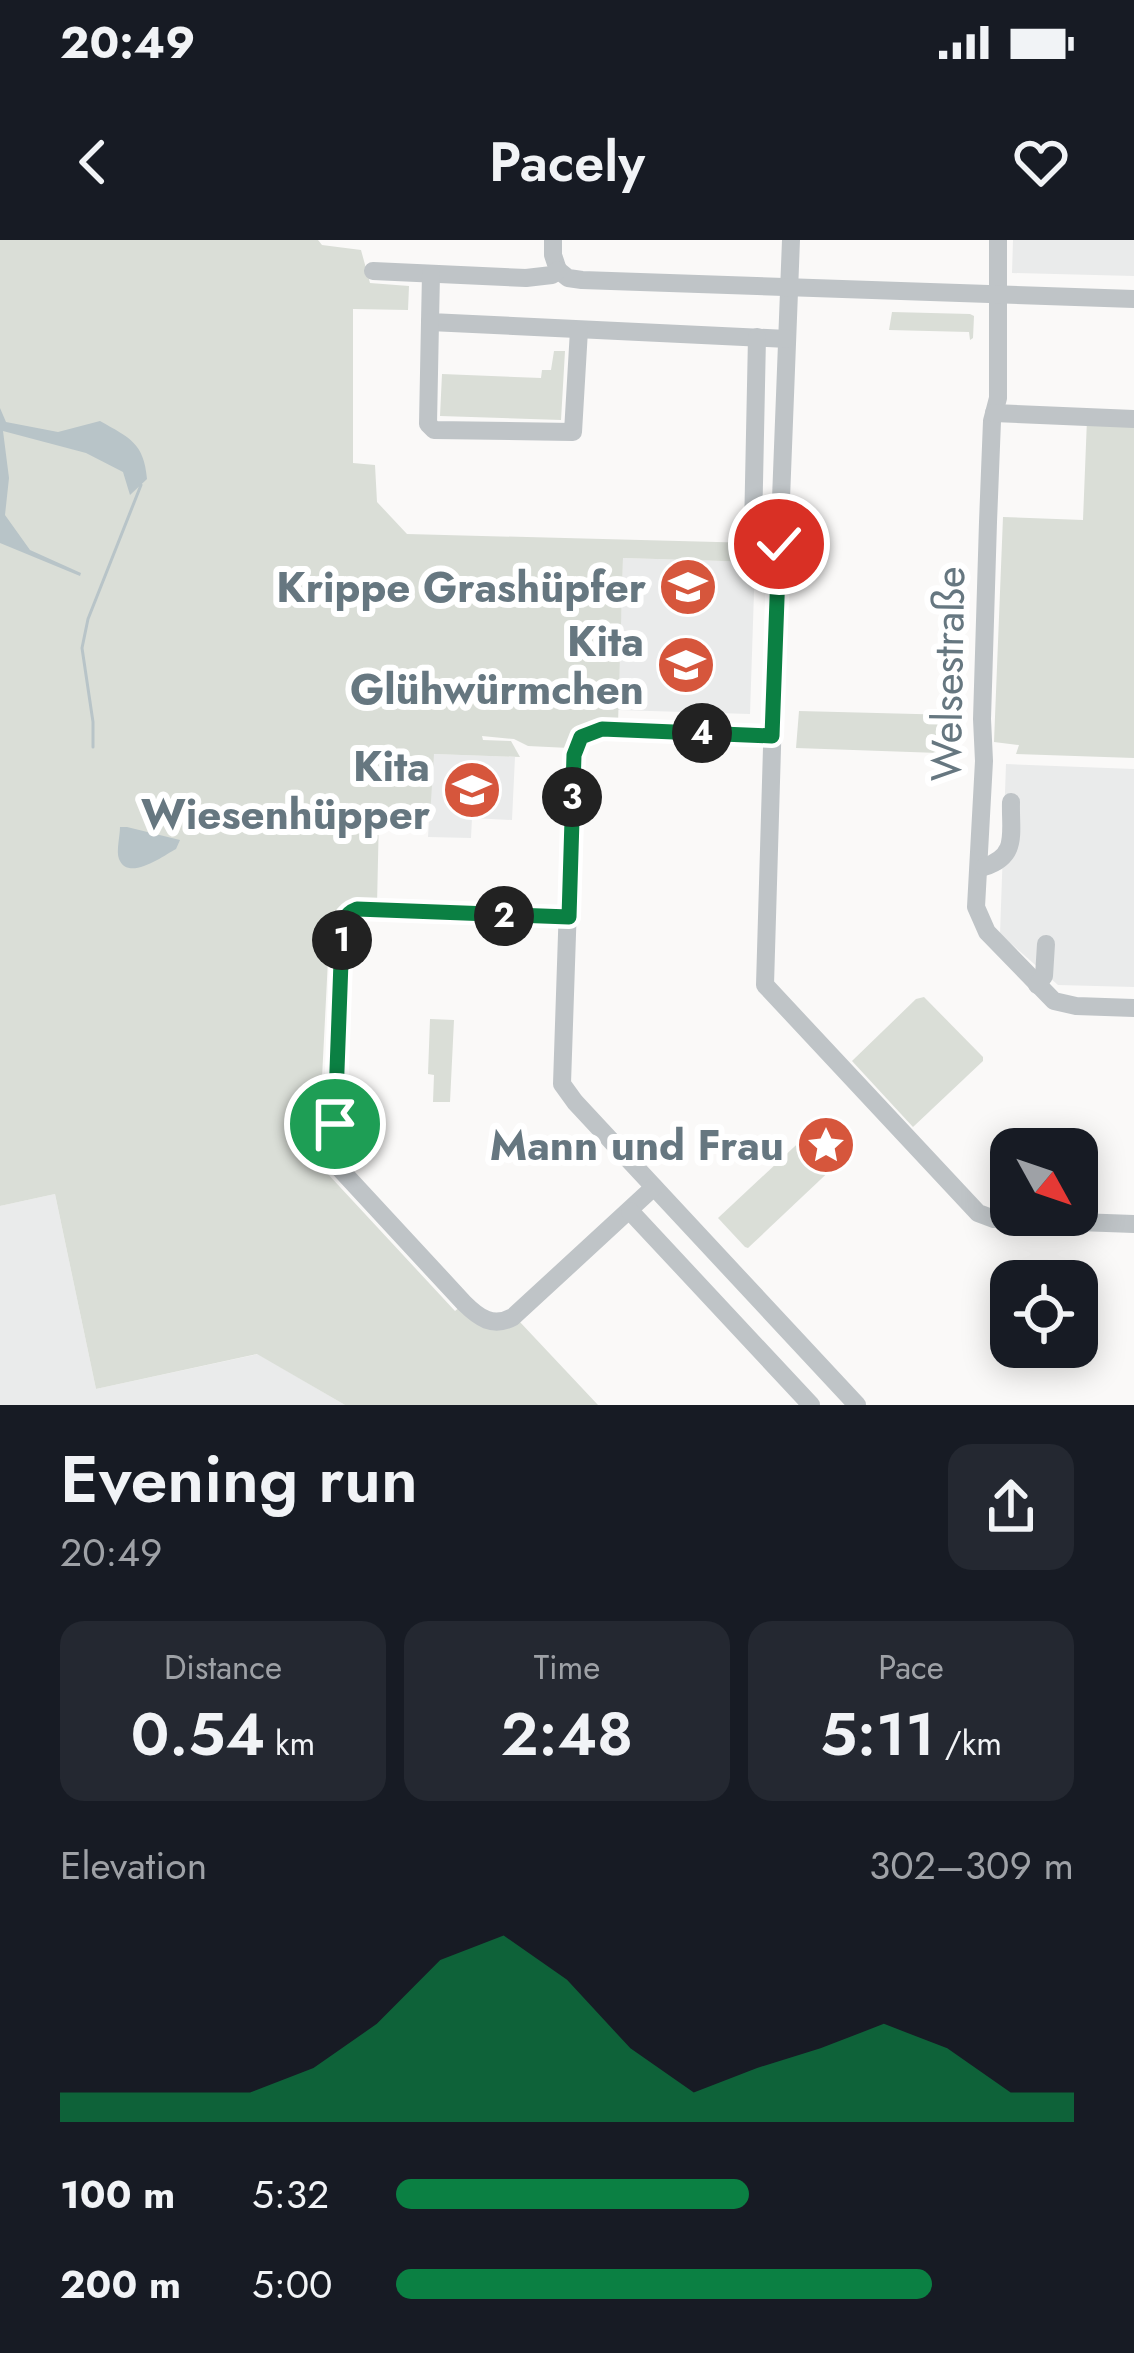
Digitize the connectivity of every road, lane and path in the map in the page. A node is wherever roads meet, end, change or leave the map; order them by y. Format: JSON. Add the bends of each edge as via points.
{"nodes":[{"id":1,"x":554,"y":240,"type":"edge"},
{"id":2,"x":791,"y":240,"type":"edge"},
{"id":3,"x":998,"y":240,"type":"edge"},
{"id":4,"x":558,"y":270,"type":"junction"},
{"id":5,"x":373,"y":271,"type":"dead end"},
{"id":6,"x":431,"y":274,"type":"junction"},
{"id":7,"x":789,"y":286,"type":"junction"},
{"id":8,"x":997,"y":293,"type":"junction"},
{"id":9,"x":1134,"y":299,"type":"edge"},
{"id":10,"x":430,"y":322,"type":"junction"},
{"id":11,"x":579,"y":330,"type":"junction"},
{"id":12,"x":757,"y":338,"type":"junction"},
{"id":13,"x":787,"y":338,"type":"junction"},
{"id":14,"x":994,"y":413,"type":"junction"},
{"id":15,"x":1134,"y":419,"type":"edge"},
{"id":16,"x":780,"y":532,"type":"junction"},
{"id":17,"x":772,"y":736,"type":"junction"},
{"id":18,"x":1011,"y":802,"type":"dead end"},
{"id":19,"x":984,"y":867,"type":"dead end"},
{"id":20,"x":569,"y":917,"type":"junction"},
{"id":21,"x":1046,"y":944,"type":"dead end"},
{"id":22,"x":1037,"y":985,"type":"junction"},
{"id":23,"x":1134,"y":1008,"type":"edge"},
{"id":24,"x":654,"y":1187,"type":"junction"},
{"id":25,"x":630,"y":1211,"type":"junction"},
{"id":26,"x":1134,"y":1224,"type":"edge"},
{"id":27,"x":778,"y":1319,"type":"junction"},
{"id":28,"x":753,"y":1343,"type":"junction"},
{"id":29,"x":811,"y":1405,"type":"edge"},
{"id":30,"x":857,"y":1405,"type":"edge"}],
"edges":[{"from":1,"to":4,"type":"street"},
{"from":2,"to":7,"type":"street"},
{"from":3,"to":8,"type":"street","name":"Welsestraße"},
{"from":4,"to":6,"type":"street","via":[[526,278]]},
{"from":4,"to":7,"type":"street","via":[[582,280]]},
{"from":5,"to":6,"type":"street"},
{"from":6,"to":10,"type":"street"},
{"from":7,"to":8,"type":"street"},
{"from":7,"to":13,"type":"street"},
{"from":8,"to":9,"type":"street"},
{"from":8,"to":14,"type":"street","name":"Welsestraße"},
{"from":10,"to":11,"type":"street"},
{"from":10,"to":11,"type":"street","via":[[434,430],[573,432]]},
{"from":11,"to":12,"type":"street"},
{"from":12,"to":13,"type":"street"},
{"from":12,"to":16,"type":"street","via":[[753,531]]},
{"from":13,"to":16,"type":"street"},
{"from":14,"to":15,"type":"street"},
{"from":14,"to":22,"type":"street","name":"Welsestraße","via":[[976,907],[987,932]]},
{"from":16,"to":17,"type":"street"},
{"from":17,"to":20,"type":"street","via":[[602,729],[581,737]]},
{"from":17,"to":26,"type":"street","via":[[765,985],[978,1213]]},
{"from":18,"to":19,"type":"street","via":[[1010,848]]},
{"from":20,"to":24,"type":"street","via":[[562,1084]]},
{"from":20,"to":25,"type":"street","via":[[348,914],[334,1152],[340,1169],[464,1304],[493,1322],[513,1317]]},
{"from":21,"to":22,"type":"street"},
{"from":22,"to":23,"type":"street","name":"Welsestraße","via":[[1064,1005]]},
{"from":24,"to":25,"type":"street"},
{"from":24,"to":27,"type":"street"},
{"from":25,"to":28,"type":"street"},
{"from":27,"to":28,"type":"street"},
{"from":27,"to":30,"type":"street"},
{"from":28,"to":29,"type":"street"}]}
